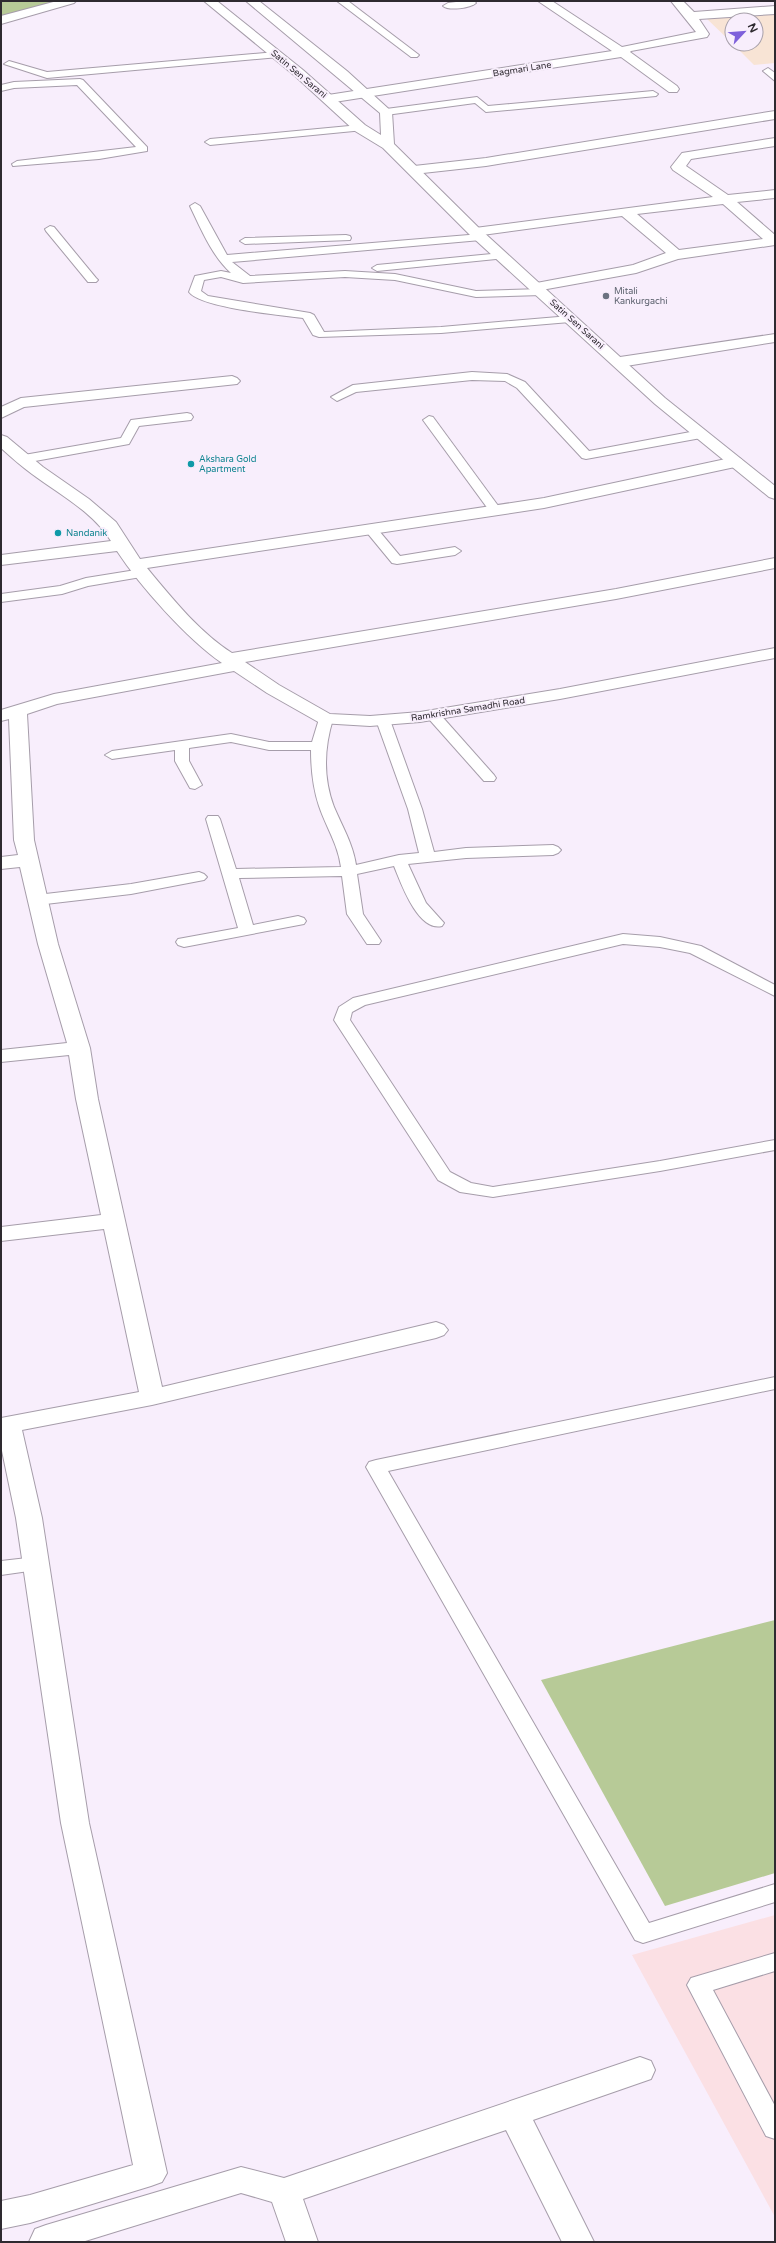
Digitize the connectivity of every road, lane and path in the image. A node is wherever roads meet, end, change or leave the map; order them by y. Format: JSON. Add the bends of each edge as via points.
{"nodes":[{"id":1,"x":70,"y":1,"type":"edge"},
{"id":2,"x":210,"y":1,"type":"edge"},
{"id":3,"x":252,"y":1,"type":"edge"},
{"id":4,"x":342,"y":1,"type":"edge"},
{"id":5,"x":469,"y":1,"type":"edge"},
{"id":6,"x":544,"y":1,"type":"edge"},
{"id":7,"x":677,"y":1,"type":"edge"},
{"id":8,"x":448,"y":6,"type":"dead end"},
{"id":9,"x":775,"y":10,"type":"edge"},
{"id":10,"x":691,"y":16,"type":"junction"},
{"id":11,"x":1,"y":20,"type":"edge"},
{"id":12,"x":623,"y":53,"type":"junction"},
{"id":13,"x":414,"y":54,"type":"dead end"},
{"id":14,"x":276,"y":55,"type":"junction"},
{"id":15,"x":9,"y":64,"type":"dead end"},
{"id":16,"x":1,"y":88,"type":"edge"},
{"id":17,"x":673,"y":89,"type":"dead end"},
{"id":18,"x":366,"y":93,"type":"junction"},
{"id":19,"x":653,"y":94,"type":"dead end"},
{"id":20,"x":328,"y":99,"type":"junction"},
{"id":21,"x":386,"y":112,"type":"junction"},
{"id":22,"x":775,"y":115,"type":"edge"},
{"id":23,"x":360,"y":128,"type":"junction"},
{"id":24,"x":210,"y":142,"type":"dead end"},
{"id":25,"x":775,"y":142,"type":"edge"},
{"id":26,"x":388,"y":145,"type":"junction"},
{"id":27,"x":17,"y":164,"type":"dead end"},
{"id":28,"x":414,"y":170,"type":"junction"},
{"id":29,"x":775,"y":194,"type":"edge"},
{"id":30,"x":726,"y":200,"type":"junction"},
{"id":31,"x":195,"y":206,"type":"dead end"},
{"id":32,"x":625,"y":211,"type":"junction"},
{"id":33,"x":50,"y":229,"type":"dead end"},
{"id":34,"x":478,"y":234,"type":"junction"},
{"id":35,"x":245,"y":241,"type":"dead end"},
{"id":36,"x":774,"y":241,"type":"edge"},
{"id":37,"x":675,"y":255,"type":"junction"},
{"id":38,"x":502,"y":256,"type":"junction"},
{"id":39,"x":224,"y":259,"type":"junction"},
{"id":40,"x":92,"y":280,"type":"dead end"},
{"id":41,"x":539,"y":290,"type":"junction"},
{"id":42,"x":570,"y":319,"type":"junction"},
{"id":43,"x":775,"y":338,"type":"edge"},
{"id":44,"x":620,"y":362,"type":"junction"},
{"id":45,"x":232,"y":380,"type":"dead end"},
{"id":46,"x":337,"y":397,"type":"dead end"},
{"id":47,"x":1,"y":413,"type":"edge"},
{"id":48,"x":187,"y":417,"type":"dead end"},
{"id":49,"x":429,"y":420,"type":"dead end"},
{"id":50,"x":701,"y":434,"type":"junction"},
{"id":51,"x":1,"y":440,"type":"edge"},
{"id":52,"x":24,"y":459,"type":"junction"},
{"id":53,"x":735,"y":462,"type":"junction"},
{"id":54,"x":775,"y":494,"type":"edge"},
{"id":55,"x":495,"y":510,"type":"junction"},
{"id":56,"x":370,"y":529,"type":"junction"},
{"id":57,"x":122,"y":545,"type":"junction"},
{"id":58,"x":455,"y":551,"type":"dead end"},
{"id":59,"x":1,"y":560,"type":"edge"},
{"id":60,"x":775,"y":563,"type":"edge"},
{"id":61,"x":139,"y":569,"type":"junction"},
{"id":62,"x":1,"y":598,"type":"edge"},
{"id":63,"x":775,"y":652,"type":"edge"},
{"id":64,"x":233,"y":662,"type":"junction"},
{"id":65,"x":10,"y":714,"type":"edge"},
{"id":66,"x":433,"y":715,"type":"junction"},
{"id":67,"x":326,"y":719,"type":"junction"},
{"id":68,"x":383,"y":720,"type":"junction"},
{"id":69,"x":182,"y":745,"type":"junction"},
{"id":70,"x":319,"y":746,"type":"junction"},
{"id":71,"x":112,"y":755,"type":"dead end"},
{"id":72,"x":489,"y":778,"type":"dead end"},
{"id":73,"x":195,"y":785,"type":"dead end"},
{"id":74,"x":213,"y":819,"type":"dead end"},
{"id":75,"x":553,"y":850,"type":"dead end"},
{"id":76,"x":428,"y":857,"type":"junction"},
{"id":77,"x":28,"y":860,"type":"junction"},
{"id":78,"x":399,"y":860,"type":"junction"},
{"id":79,"x":1,"y":863,"type":"edge"},
{"id":80,"x":349,"y":871,"type":"junction"},
{"id":81,"x":230,"y":874,"type":"junction"},
{"id":82,"x":199,"y":877,"type":"dead end"},
{"id":83,"x":38,"y":900,"type":"junction"},
{"id":84,"x":298,"y":921,"type":"dead end"},
{"id":85,"x":436,"y":922,"type":"dead end"},
{"id":86,"x":247,"y":931,"type":"junction"},
{"id":87,"x":373,"y":941,"type":"dead end"},
{"id":88,"x":184,"y":942,"type":"dead end"},
{"id":89,"x":775,"y":991,"type":"edge"},
{"id":90,"x":79,"y":1048,"type":"junction"},
{"id":91,"x":1,"y":1056,"type":"edge"},
{"id":92,"x":775,"y":1144,"type":"edge"},
{"id":93,"x":112,"y":1221,"type":"junction"},
{"id":94,"x":1,"y":1234,"type":"edge"},
{"id":95,"x":436,"y":1330,"type":"dead end"},
{"id":96,"x":775,"y":1383,"type":"edge"},
{"id":97,"x":152,"y":1397,"type":"junction"},
{"id":98,"x":5,"y":1426,"type":"edge"},
{"id":99,"x":36,"y":1564,"type":"junction"},
{"id":100,"x":1,"y":1568,"type":"edge"},
{"id":101,"x":775,"y":1893,"type":"edge"},
{"id":102,"x":775,"y":1962,"type":"edge"},
{"id":103,"x":640,"y":2070,"type":"dead end"},
{"id":104,"x":514,"y":2114,"type":"junction"},
{"id":105,"x":775,"y":2129,"type":"edge"},
{"id":106,"x":284,"y":2192,"type":"junction"},
{"id":107,"x":1,"y":2215,"type":"edge"},
{"id":108,"x":45,"y":2242,"type":"edge"},
{"id":109,"x":302,"y":2242,"type":"edge"},
{"id":110,"x":578,"y":2242,"type":"edge"}],
"edges":[{"from":1,"to":11,"type":"street"},
{"from":2,"to":14,"type":"street","name":"Satin Sen Sarani"},
{"from":3,"to":18,"type":"street"},
{"from":4,"to":13,"type":"lane"},
{"from":5,"to":8,"type":"lane","via":[[471,3]]},
{"from":6,"to":12,"type":"street"},
{"from":7,"to":10,"type":"street"},
{"from":9,"to":10,"type":"street"},
{"from":10,"to":12,"type":"street","name":"Bagmari Lane","via":[[703,34],[627,48]]},
{"from":12,"to":17,"type":"street"},
{"from":12,"to":18,"type":"street","name":"Bagmari Lane"},
{"from":14,"to":15,"type":"lane","via":[[47,75]]},
{"from":14,"to":20,"type":"street","name":"Satin Sen Sarani"},
{"from":16,"to":27,"type":"lane","via":[[14,85],[80,82],[143,149]]},
{"from":18,"to":20,"type":"street","name":"Bagmari Lane"},
{"from":18,"to":21,"type":"street"},
{"from":19,"to":21,"type":"lane","via":[[486,109],[477,100]]},
{"from":20,"to":23,"type":"street","name":"Satin Sen Sarani"},
{"from":21,"to":26,"type":"street"},
{"from":22,"to":28,"type":"street","via":[[486,162]]},
{"from":23,"to":24,"type":"lane"},
{"from":23,"to":26,"type":"street","name":"Satin Sen Sarani"},
{"from":25,"to":30,"type":"street","via":[[687,156],[678,167]]},
{"from":26,"to":28,"type":"street","name":"Satin Sen Sarani"},
{"from":28,"to":34,"type":"street","name":"Satin Sen Sarani"},
{"from":29,"to":30,"type":"street"},
{"from":30,"to":32,"type":"street"},
{"from":30,"to":36,"type":"street"},
{"from":31,"to":39,"type":"lane"},
{"from":32,"to":34,"type":"street"},
{"from":32,"to":37,"type":"street"},
{"from":33,"to":40,"type":"lane"},
{"from":34,"to":35,"type":"lane"},
{"from":34,"to":38,"type":"street","name":"Satin Sen Sarani"},
{"from":34,"to":39,"type":"lane"},
{"from":36,"to":37,"type":"street"},
{"from":37,"to":41,"type":"street","via":[[636,268]]},
{"from":38,"to":39,"type":"lane","via":[[249,278],[237,274]]},
{"from":38,"to":41,"type":"street","name":"Satin Sen Sarani"},
{"from":41,"to":42,"type":"street","name":"Satin Sen Sarani"},
{"from":41,"to":42,"type":"lane","via":[[476,294],[395,277],[346,274],[243,280],[221,274],[199,278],[195,292],[215,301],[306,315],[310,317],[317,333],[323,335],[441,330]]},
{"from":42,"to":44,"type":"street","name":"Satin Sen Sarani"},
{"from":43,"to":44,"type":"street"},
{"from":44,"to":50,"type":"street","name":"Satin Sen Sarani","via":[[660,401]]},
{"from":45,"to":47,"type":"street","via":[[21,404]]},
{"from":46,"to":50,"type":"lane","via":[[353,389],[413,382],[472,376],[507,378],[521,385],[586,455]]},
{"from":48,"to":52,"type":"lane","via":[[135,423],[125,441]]},
{"from":49,"to":55,"type":"lane"},
{"from":50,"to":53,"type":"street","name":"Satin Sen Sarani"},
{"from":51,"to":52,"type":"street","name":"Ramkrishna Samadhi Road"},
{"from":52,"to":57,"type":"street","name":"Ramkrishna Samadhi Road","via":[[83,502],[110,526]]},
{"from":53,"to":54,"type":"street","name":"Satin Sen Sarani"},
{"from":53,"to":55,"type":"street","via":[[544,503]]},
{"from":55,"to":56,"type":"street"},
{"from":56,"to":58,"type":"lane","via":[[397,560]]},
{"from":56,"to":61,"type":"street"},
{"from":57,"to":59,"type":"street"},
{"from":57,"to":61,"type":"street","name":"Ramkrishna Samadhi Road"},
{"from":60,"to":64,"type":"street"},
{"from":61,"to":62,"type":"lane","via":[[62,590]]},
{"from":61,"to":64,"type":"street","name":"Ramkrishna Samadhi Road","via":[[171,607],[215,650]]},
{"from":63,"to":66,"type":"street","name":"Ramkrishna Samadhi Road","via":[[560,694]]},
{"from":64,"to":65,"type":"street","via":[[54,698]]},
{"from":64,"to":67,"type":"street","name":"Ramkrishna Samadhi Road","via":[[272,689]]},
{"from":65,"to":77,"type":"street"},
{"from":66,"to":68,"type":"street","name":"Ramkrishna Samadhi Road"},
{"from":66,"to":72,"type":"lane"},
{"from":67,"to":68,"type":"street","name":"Ramkrishna Samadhi Road"},
{"from":67,"to":70,"type":"lane"},
{"from":68,"to":76,"type":"lane","via":[[415,809]]},
{"from":69,"to":70,"type":"lane","via":[[231,738],[269,746]]},
{"from":69,"to":71,"type":"lane"},
{"from":69,"to":73,"type":"lane","via":[[182,761]]},
{"from":70,"to":80,"type":"lane","via":[[318,766],[326,805],[347,853]]},
{"from":74,"to":81,"type":"lane"},
{"from":75,"to":76,"type":"lane"},
{"from":76,"to":78,"type":"lane"},
{"from":77,"to":79,"type":"street"},
{"from":77,"to":83,"type":"street"},
{"from":78,"to":80,"type":"lane"},
{"from":78,"to":85,"type":"lane","via":[[419,905]]},
{"from":80,"to":81,"type":"lane"},
{"from":80,"to":87,"type":"lane","via":[[355,914]]},
{"from":81,"to":86,"type":"lane"},
{"from":82,"to":83,"type":"lane"},
{"from":83,"to":90,"type":"street","via":[[48,944]]},
{"from":84,"to":86,"type":"lane"},
{"from":86,"to":88,"type":"lane"},
{"from":89,"to":92,"type":"lane","via":[[695,949],[660,942],[623,939],[359,1001],[345,1010],[342,1020],[444,1176],[466,1188],[493,1192],[660,1166]]},
{"from":90,"to":91,"type":"street"},
{"from":90,"to":93,"type":"street"},
{"from":93,"to":94,"type":"street"},
{"from":93,"to":97,"type":"street"},
{"from":95,"to":97,"type":"street"},
{"from":96,"to":101,"type":"lane","via":[[376,1468],[643,1934]]},
{"from":97,"to":98,"type":"street"},
{"from":98,"to":99,"type":"street","via":[[29,1518]]},
{"from":99,"to":100,"type":"lane"},
{"from":99,"to":107,"type":"street","via":[[75,1823],[151,2173],[30,2209]]},
{"from":102,"to":105,"type":"lane","via":[[700,1986]]},
{"from":103,"to":104,"type":"street"},
{"from":104,"to":106,"type":"street"},
{"from":104,"to":110,"type":"street"},
{"from":106,"to":108,"type":"street","via":[[241,2180],[46,2239]]},
{"from":106,"to":109,"type":"street"}]}
